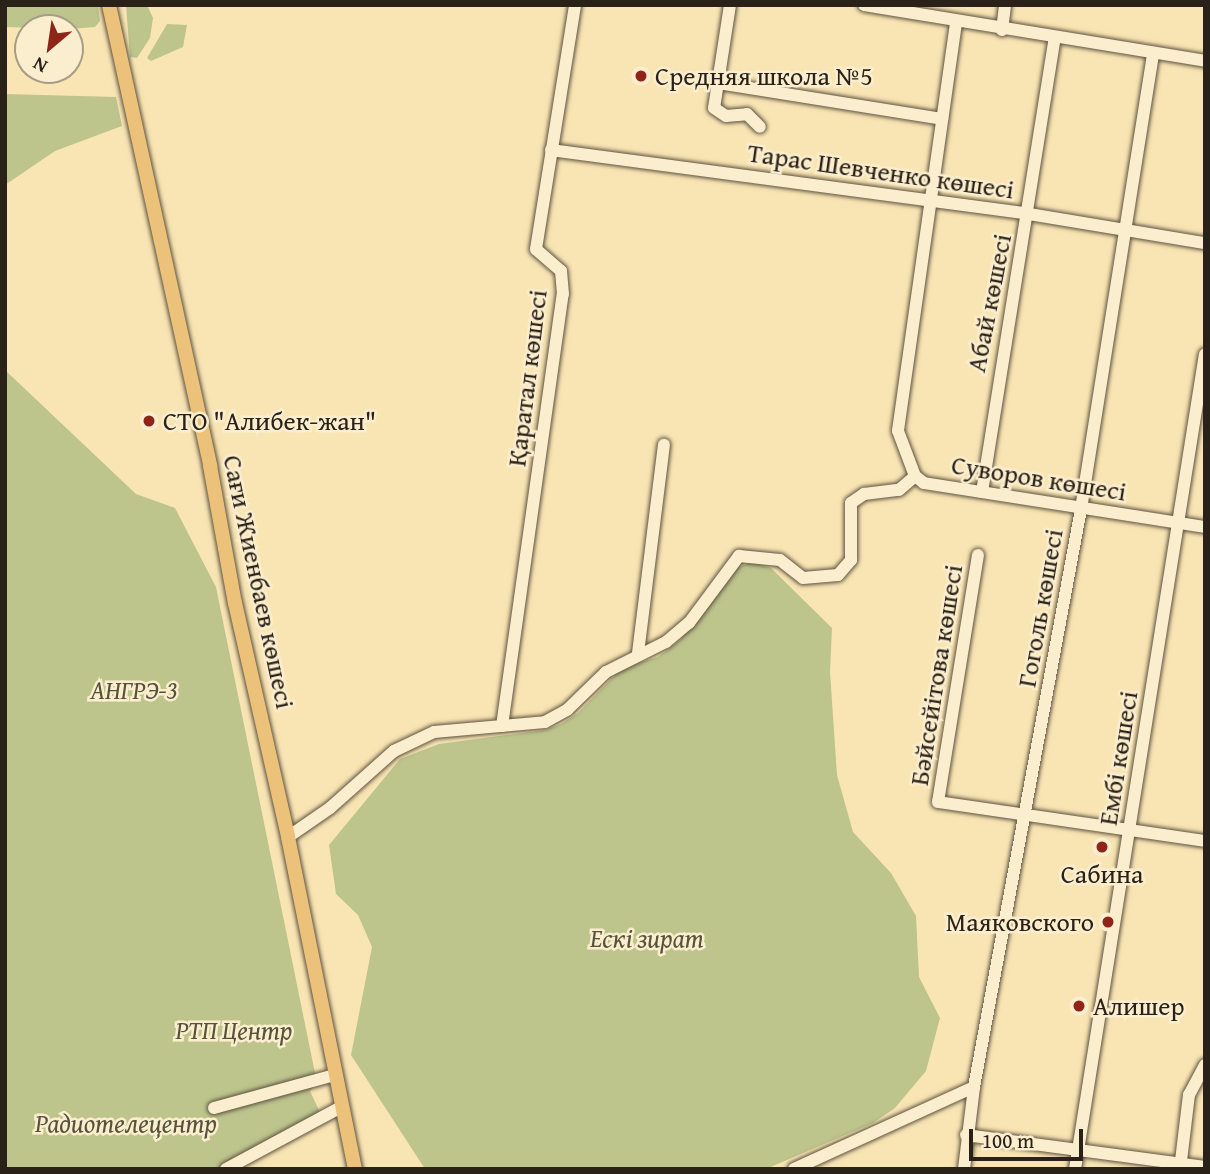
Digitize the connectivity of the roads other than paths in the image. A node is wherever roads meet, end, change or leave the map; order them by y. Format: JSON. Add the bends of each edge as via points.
{"nodes":[{"id":1,"x":109,"y":5,"type":"edge"},
{"id":2,"x":575,"y":5,"type":"edge"},
{"id":3,"x":730,"y":5,"type":"edge"},
{"id":4,"x":1005,"y":5,"type":"edge"},
{"id":5,"x":870,"y":6,"type":"edge"},
{"id":6,"x":956,"y":23,"type":"junction"},
{"id":7,"x":1002,"y":30,"type":"junction"},
{"id":8,"x":1055,"y":38,"type":"junction"},
{"id":9,"x":1153,"y":53,"type":"junction"},
{"id":10,"x":1205,"y":61,"type":"edge"},
{"id":11,"x":718,"y":83,"type":"junction"},
{"id":12,"x":943,"y":119,"type":"junction"},
{"id":13,"x":760,"y":127,"type":"dead end"},
{"id":14,"x":551,"y":150,"type":"junction"},
{"id":15,"x":930,"y":201,"type":"junction"},
{"id":16,"x":1029,"y":214,"type":"junction"},
{"id":17,"x":1127,"y":232,"type":"junction"},
{"id":18,"x":1205,"y":243,"type":"edge"},
{"id":19,"x":1205,"y":354,"type":"edge"},
{"id":20,"x":664,"y":445,"type":"dead end"},
{"id":21,"x":915,"y":476,"type":"junction"},
{"id":22,"x":982,"y":492,"type":"junction"},
{"id":23,"x":1080,"y":509,"type":"junction"},
{"id":24,"x":1180,"y":523,"type":"junction"},
{"id":25,"x":1205,"y":527,"type":"edge"},
{"id":26,"x":978,"y":555,"type":"dead end"},
{"id":27,"x":638,"y":653,"type":"junction"},
{"id":28,"x":502,"y":726,"type":"junction"},
{"id":29,"x":1027,"y":816,"type":"junction"},
{"id":30,"x":1130,"y":830,"type":"junction"},
{"id":31,"x":288,"y":837,"type":"junction"},
{"id":32,"x":1205,"y":841,"type":"edge"},
{"id":33,"x":1205,"y":1065,"type":"edge"},
{"id":34,"x":335,"y":1075,"type":"junction"},
{"id":35,"x":974,"y":1087,"type":"junction"},
{"id":36,"x":341,"y":1107,"type":"junction"},
{"id":37,"x":214,"y":1108,"type":"dead end"},
{"id":38,"x":966,"y":1135,"type":"junction"},
{"id":39,"x":1077,"y":1151,"type":"junction"},
{"id":40,"x":1180,"y":1167,"type":"edge"},
{"id":41,"x":1205,"y":1167,"type":"edge"},
{"id":42,"x":226,"y":1169,"type":"edge"},
{"id":43,"x":355,"y":1169,"type":"edge"},
{"id":44,"x":794,"y":1169,"type":"edge"},
{"id":45,"x":964,"y":1169,"type":"edge"},
{"id":46,"x":1075,"y":1169,"type":"edge"}],
"edges":[{"from":1,"to":31,"type":"main road","name":"Сағи Жиенбаев көшесі"},
{"from":2,"to":14,"type":"street","name":"Қаратал көшесі"},
{"from":3,"to":11,"type":"street"},
{"from":4,"to":7,"type":"street"},
{"from":5,"to":6,"type":"street"},
{"from":6,"to":7,"type":"street"},
{"from":6,"to":12,"type":"street"},
{"from":7,"to":8,"type":"street"},
{"from":8,"to":9,"type":"street"},
{"from":8,"to":16,"type":"street","name":"Абай көшесі"},
{"from":9,"to":10,"type":"street"},
{"from":9,"to":17,"type":"street","name":"Гоголь көшесі"},
{"from":11,"to":12,"type":"street"},
{"from":11,"to":13,"type":"street","via":[[714,108],[726,116],[747,114]]},
{"from":12,"to":15,"type":"street"},
{"from":14,"to":15,"type":"street","name":"Тарас Шевченко көшесі"},
{"from":14,"to":28,"type":"street","name":"Қаратал көшесі","via":[[536,249],[561,271],[563,294]]},
{"from":15,"to":16,"type":"street","name":"Тарас Шевченко көшесі"},
{"from":15,"to":21,"type":"street","name":"Суворов көшесі","via":[[898,431]]},
{"from":16,"to":17,"type":"street","name":"Тарас Шевченко көшесі"},
{"from":16,"to":22,"type":"street","name":"Абай көшесі"},
{"from":17,"to":18,"type":"street","name":"Тарас Шевченко көшесі"},
{"from":17,"to":23,"type":"street","name":"Гоголь көшесі"},
{"from":19,"to":24,"type":"street","name":"Ембі көшесі"},
{"from":20,"to":27,"type":"street"},
{"from":21,"to":22,"type":"street","name":"Суворов көшесі","via":[[924,483]]},
{"from":21,"to":27,"type":"street","via":[[899,490],[864,494],[851,503],[851,560],[838,575],[803,578],[780,560],[739,556],[689,623],[666,642]]},
{"from":22,"to":23,"type":"street","name":"Суворов көшесі"},
{"from":23,"to":24,"type":"street","name":"Суворов көшесі"},
{"from":23,"to":29,"type":"street","name":"Гоголь көшесі"},
{"from":24,"to":25,"type":"street","name":"Суворов көшесі"},
{"from":24,"to":30,"type":"street","name":"Ембі көшесі"},
{"from":26,"to":29,"type":"street","name":"Бәйсейітова көшесі","via":[[938,802]]},
{"from":27,"to":28,"type":"street","via":[[545,722]]},
{"from":28,"to":31,"type":"street","via":[[434,732],[394,751],[330,808]]},
{"from":29,"to":30,"type":"street"},
{"from":29,"to":35,"type":"street","name":"Гоголь көшесі"},
{"from":30,"to":32,"type":"street"},
{"from":30,"to":39,"type":"street","name":"Ембі көшесі"},
{"from":31,"to":34,"type":"main road","name":"Сағи Жиенбаев көшесі"},
{"from":33,"to":40,"type":"street","via":[[1189,1095]]},
{"from":34,"to":36,"type":"main road","name":"Сағи Жиенбаев көшесі"},
{"from":34,"to":37,"type":"street"},
{"from":35,"to":38,"type":"street","name":"Гоголь көшесі"},
{"from":35,"to":44,"type":"street"},
{"from":36,"to":42,"type":"street"},
{"from":36,"to":43,"type":"main road","name":"Сағи Жиенбаев көшесі"},
{"from":38,"to":39,"type":"street"},
{"from":38,"to":45,"type":"street","name":"Гоголь көшесі"},
{"from":39,"to":40,"type":"street"},
{"from":39,"to":46,"type":"street","name":"Ембі көшесі"},
{"from":40,"to":41,"type":"street"}]}
